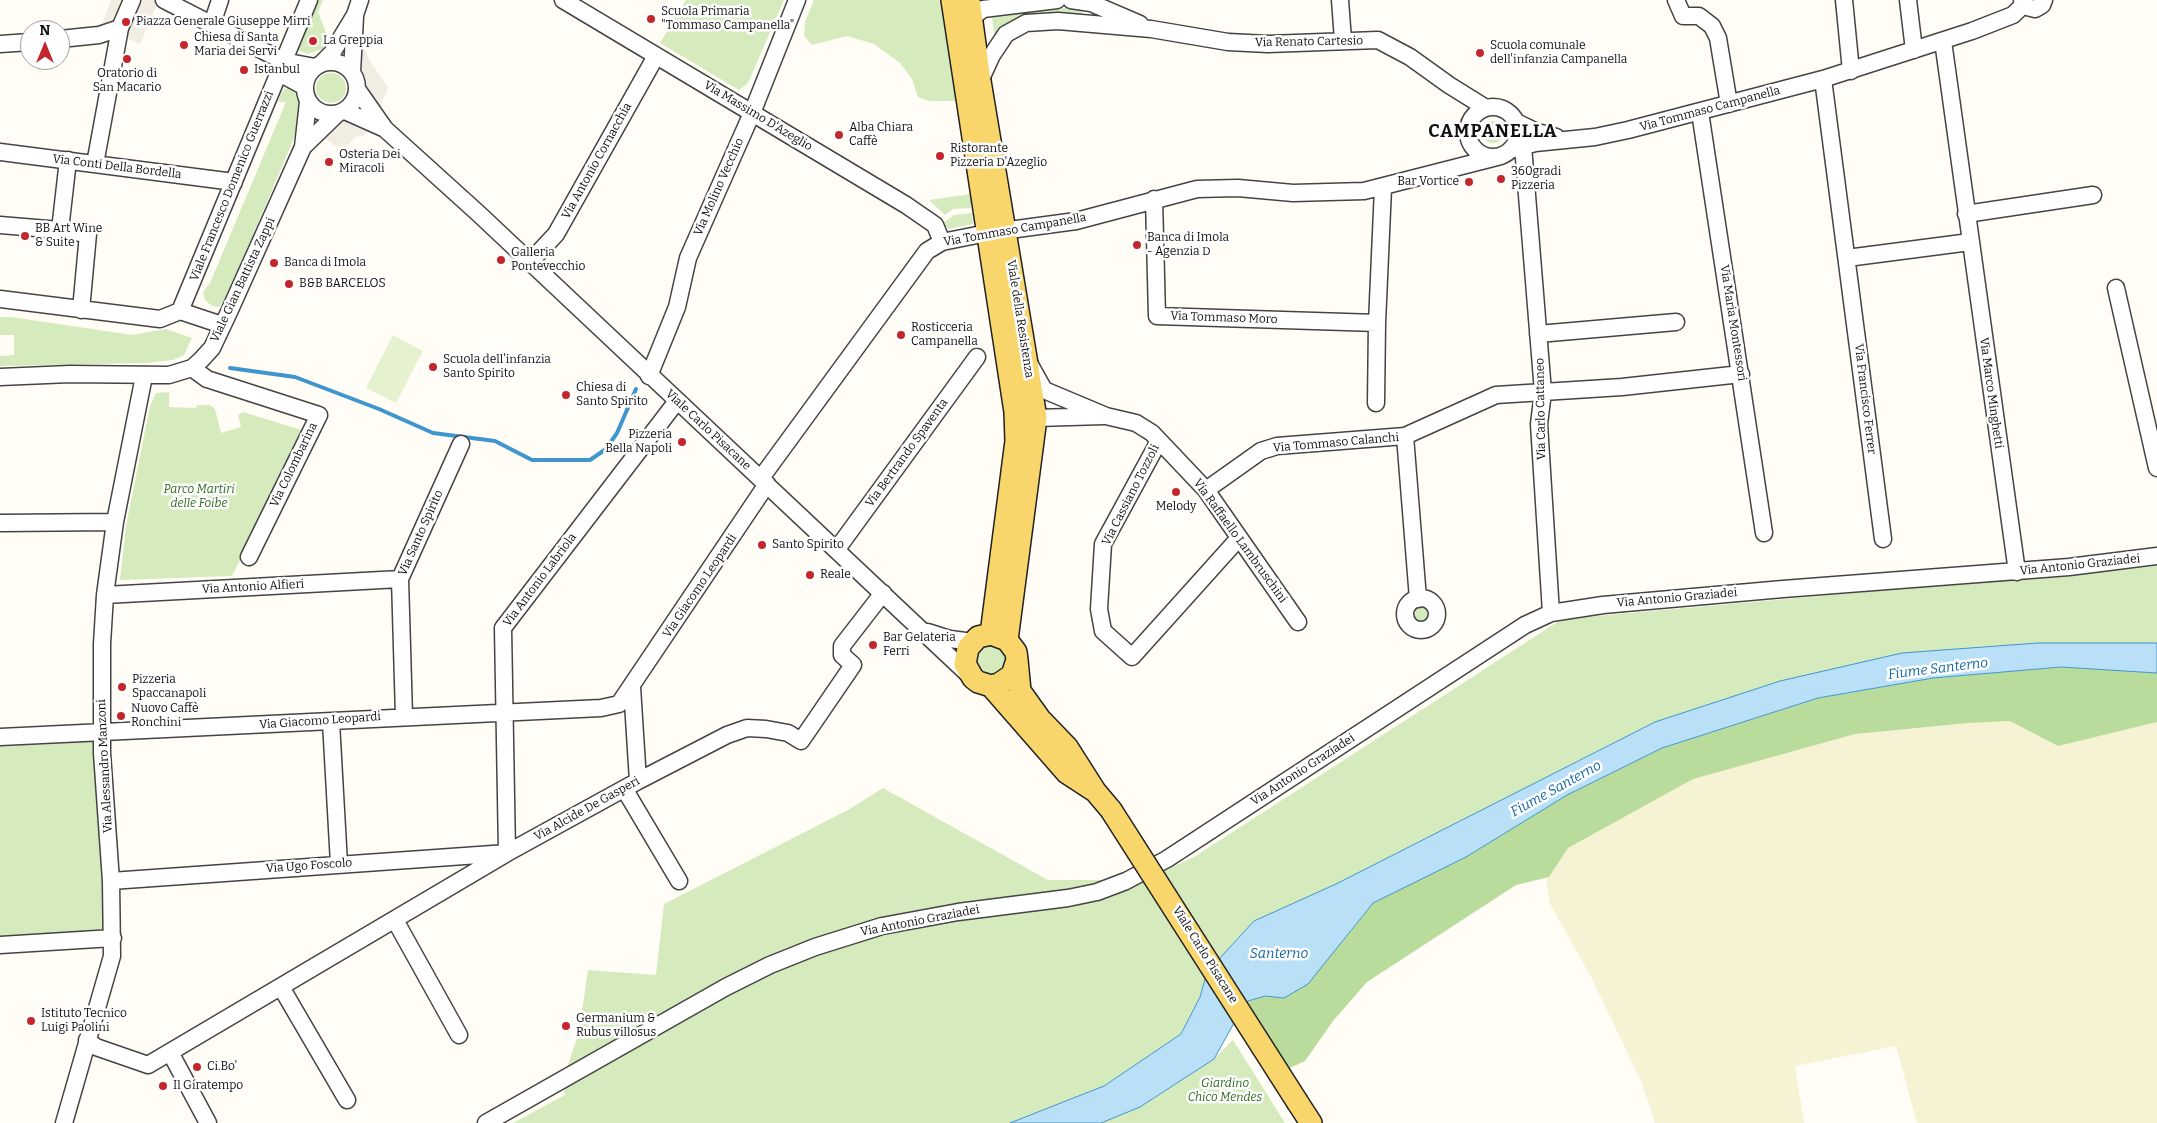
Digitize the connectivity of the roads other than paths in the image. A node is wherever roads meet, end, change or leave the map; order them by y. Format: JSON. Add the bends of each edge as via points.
{"nodes":[{"id":1,"x":132,"y":0,"type":"edge"},
{"id":2,"x":164,"y":0,"type":"edge"},
{"id":3,"x":220,"y":0,"type":"edge"},
{"id":4,"x":309,"y":0,"type":"edge"},
{"id":5,"x":797,"y":0,"type":"edge"},
{"id":6,"x":952,"y":0,"type":"edge"},
{"id":7,"x":1057,"y":0,"type":"edge"},
{"id":8,"x":1071,"y":0,"type":"edge"},
{"id":9,"x":1340,"y":0,"type":"edge"},
{"id":10,"x":1676,"y":0,"type":"edge"},
{"id":11,"x":1844,"y":0,"type":"edge"},
{"id":12,"x":1908,"y":0,"type":"edge"},
{"id":13,"x":572,"y":2,"type":"edge"},
{"id":14,"x":2023,"y":2,"type":"edge"},
{"id":15,"x":2048,"y":2,"type":"edge"},
{"id":16,"x":358,"y":7,"type":"edge"},
{"id":17,"x":971,"y":11,"type":"edge"},
{"id":18,"x":212,"y":24,"type":"junction"},
{"id":19,"x":120,"y":28,"type":"junction"},
{"id":20,"x":1151,"y":29,"type":"junction"},
{"id":21,"x":70,"y":38,"type":"edge"},
{"id":22,"x":1343,"y":40,"type":"junction"},
{"id":23,"x":1943,"y":41,"type":"junction"},
{"id":24,"x":20,"y":43,"type":"edge"},
{"id":25,"x":0,"y":44,"type":"edge"},
{"id":26,"x":1914,"y":50,"type":"junction"},
{"id":27,"x":656,"y":56,"type":"junction"},
{"id":28,"x":319,"y":65,"type":"junction"},
{"id":29,"x":281,"y":67,"type":"junction"},
{"id":30,"x":1851,"y":71,"type":"junction"},
{"id":31,"x":352,"y":72,"type":"junction"},
{"id":32,"x":1823,"y":79,"type":"junction"},
{"id":33,"x":980,"y":81,"type":"junction"},
{"id":34,"x":1453,"y":88,"type":"junction"},
{"id":35,"x":358,"y":89,"type":"junction"},
{"id":36,"x":307,"y":94,"type":"junction"},
{"id":37,"x":1730,"y":104,"type":"junction"},
{"id":38,"x":1486,"y":108,"type":"junction"},
{"id":39,"x":341,"y":112,"type":"junction"},
{"id":40,"x":1700,"y":112,"type":"junction"},
{"id":41,"x":752,"y":113,"type":"junction"},
{"id":42,"x":1516,"y":122,"type":"junction"},
{"id":43,"x":385,"y":129,"type":"junction"},
{"id":44,"x":1468,"y":130,"type":"junction"},
{"id":45,"x":1568,"y":140,"type":"junction"},
{"id":46,"x":303,"y":147,"type":"junction"},
{"id":47,"x":1511,"y":151,"type":"junction"},
{"id":48,"x":0,"y":152,"type":"edge"},
{"id":49,"x":68,"y":160,"type":"junction"},
{"id":50,"x":95,"y":164,"type":"junction"},
{"id":51,"x":1440,"y":172,"type":"junction"},
{"id":52,"x":234,"y":182,"type":"junction"},
{"id":53,"x":1383,"y":188,"type":"junction"},
{"id":54,"x":2093,"y":195,"type":"dead end"},
{"id":55,"x":1154,"y":199,"type":"junction"},
{"id":56,"x":1966,"y":214,"type":"junction"},
{"id":57,"x":0,"y":225,"type":"edge"},
{"id":58,"x":60,"y":230,"type":"junction"},
{"id":59,"x":996,"y":231,"type":"junction"},
{"id":60,"x":942,"y":242,"type":"junction"},
{"id":61,"x":1970,"y":242,"type":"junction"},
{"id":62,"x":1846,"y":258,"type":"junction"},
{"id":63,"x":530,"y":262,"type":"junction"},
{"id":64,"x":2116,"y":288,"type":"dead end"},
{"id":65,"x":0,"y":299,"type":"edge"},
{"id":66,"x":81,"y":310,"type":"junction"},
{"id":67,"x":180,"y":311,"type":"junction"},
{"id":68,"x":1676,"y":322,"type":"dead end"},
{"id":69,"x":1377,"y":323,"type":"junction"},
{"id":70,"x":222,"y":325,"type":"junction"},
{"id":71,"x":1538,"y":334,"type":"junction"},
{"id":72,"x":1026,"y":356,"type":"junction"},
{"id":73,"x":977,"y":357,"type":"dead end"},
{"id":74,"x":192,"y":368,"type":"junction"},
{"id":75,"x":1741,"y":374,"type":"junction"},
{"id":76,"x":144,"y":376,"type":"junction"},
{"id":77,"x":649,"y":376,"type":"junction"},
{"id":78,"x":0,"y":377,"type":"edge"},
{"id":79,"x":1543,"y":392,"type":"junction"},
{"id":80,"x":677,"y":401,"type":"junction"},
{"id":81,"x":1075,"y":402,"type":"junction"},
{"id":82,"x":1376,"y":402,"type":"dead end"},
{"id":83,"x":1028,"y":411,"type":"junction"},
{"id":84,"x":1106,"y":416,"type":"junction"},
{"id":85,"x":1405,"y":436,"type":"junction"},
{"id":86,"x":1159,"y":441,"type":"junction"},
{"id":87,"x":461,"y":444,"type":"dead end"},
{"id":88,"x":2157,"y":468,"type":"edge"},
{"id":89,"x":764,"y":481,"type":"junction"},
{"id":90,"x":1206,"y":490,"type":"junction"},
{"id":91,"x":115,"y":522,"type":"junction"},
{"id":92,"x":0,"y":524,"type":"edge"},
{"id":93,"x":1764,"y":533,"type":"dead end"},
{"id":94,"x":1240,"y":538,"type":"junction"},
{"id":95,"x":1883,"y":539,"type":"dead end"},
{"id":96,"x":837,"y":549,"type":"junction"},
{"id":97,"x":2157,"y":556,"type":"edge"},
{"id":98,"x":249,"y":557,"type":"dead end"},
{"id":99,"x":2017,"y":572,"type":"junction"},
{"id":100,"x":400,"y":579,"type":"junction"},
{"id":101,"x":883,"y":593,"type":"junction"},
{"id":102,"x":105,"y":595,"type":"junction"},
{"id":103,"x":1418,"y":599,"type":"dead end"},
{"id":104,"x":1551,"y":613,"type":"junction"},
{"id":105,"x":1298,"y":622,"type":"dead end"},
{"id":106,"x":922,"y":630,"type":"junction"},
{"id":107,"x":990,"y":638,"type":"junction"},
{"id":108,"x":1017,"y":660,"type":"junction"},
{"id":109,"x":982,"y":682,"type":"junction"},
{"id":110,"x":632,"y":688,"type":"junction"},
{"id":111,"x":505,"y":711,"type":"junction"},
{"id":112,"x":404,"y":716,"type":"junction"},
{"id":113,"x":331,"y":722,"type":"junction"},
{"id":114,"x":101,"y":732,"type":"junction"},
{"id":115,"x":1032,"y":732,"type":"junction"},
{"id":116,"x":0,"y":737,"type":"edge"},
{"id":117,"x":1067,"y":747,"type":"junction"},
{"id":118,"x":632,"y":785,"type":"junction"},
{"id":119,"x":1095,"y":791,"type":"junction"},
{"id":120,"x":507,"y":853,"type":"junction"},
{"id":121,"x":339,"y":864,"type":"junction"},
{"id":122,"x":679,"y":880,"type":"dead end"},
{"id":123,"x":112,"y":881,"type":"junction"},
{"id":124,"x":395,"y":920,"type":"junction"},
{"id":125,"x":113,"y":938,"type":"junction"},
{"id":126,"x":0,"y":945,"type":"edge"},
{"id":127,"x":281,"y":987,"type":"junction"},
{"id":128,"x":459,"y":1035,"type":"dead end"},
{"id":129,"x":87,"y":1040,"type":"junction"},
{"id":130,"x":170,"y":1052,"type":"junction"},
{"id":131,"x":347,"y":1100,"type":"dead end"},
{"id":132,"x":64,"y":1123,"type":"edge"},
{"id":133,"x":208,"y":1123,"type":"edge"},
{"id":134,"x":486,"y":1123,"type":"edge"},
{"id":135,"x":1311,"y":1123,"type":"edge"}],
"edges":[{"from":1,"to":19,"type":"street"},
{"from":2,"to":18,"type":"street"},
{"from":3,"to":18,"type":"street"},
{"from":4,"to":29,"type":"street","name":"Viale Francesco Domenico Guerrazzi"},
{"from":5,"to":41,"type":"street","name":"Via Molino Vecchio"},
{"from":6,"to":17,"type":"main road","name":"Viale della Resistenza"},
{"from":7,"to":17,"type":"street"},
{"from":8,"to":20,"type":"street","name":"Via Renato Cartesio","via":[[1091,3]]},
{"from":9,"to":22,"type":"street"},
{"from":10,"to":37,"type":"street","via":[[1684,16],[1699,16],[1712,26],[1718,38]]},
{"from":11,"to":30,"type":"street"},
{"from":12,"to":26,"type":"street"},
{"from":13,"to":27,"type":"street","name":"Via Massimo D'Azeglio"},
{"from":14,"to":15,"type":"street","name":"Via Tommaso Campanella","via":[[2035,8]]},
{"from":14,"to":23,"type":"street","name":"Via Tommaso Campanella","via":[[2013,15]]},
{"from":16,"to":28,"type":"street","via":[[332,54]]},
{"from":16,"to":31,"type":"street"},
{"from":17,"to":33,"type":"main road","name":"Viale della Resistenza"},
{"from":17,"to":59,"type":"main road","name":"Viale della Resistenza"},
{"from":18,"to":29,"type":"street"},
{"from":19,"to":21,"type":"street"},
{"from":19,"to":50,"type":"street"},
{"from":20,"to":22,"type":"street","name":"Via Renato Cartesio","via":[[1268,44]]},
{"from":20,"to":33,"type":"street","name":"Via Renato Cartesio","via":[[1058,21],[1026,23],[1006,34]]},
{"from":22,"to":34,"type":"street","name":"Via Renato Cartesio","via":[[1378,40]]},
{"from":23,"to":26,"type":"street","name":"Via Tommaso Campanella"},
{"from":23,"to":56,"type":"street","name":"Via Marco Minghetti"},
{"from":24,"to":25,"type":"street"},
{"from":26,"to":30,"type":"street","name":"Via Tommaso Campanella"},
{"from":27,"to":41,"type":"street","name":"Via Massimo D'Azeglio"},
{"from":27,"to":63,"type":"street","name":"Via Antonio Cornacchia","via":[[556,234]]},
{"from":28,"to":29,"type":"street"},
{"from":28,"to":31,"type":"street","via":[[337,62]]},
{"from":28,"to":36,"type":"street","via":[[306,79]]},
{"from":29,"to":36,"type":"street"},
{"from":29,"to":52,"type":"street","name":"Viale Francesco Domenico Guerrazzi"},
{"from":30,"to":32,"type":"street","name":"Via Tommaso Campanella"},
{"from":31,"to":35,"type":"street"},
{"from":32,"to":37,"type":"street","name":"Via Tommaso Campanella"},
{"from":32,"to":62,"type":"street","name":"Via Francisco Ferrer"},
{"from":33,"to":59,"type":"main road","name":"Viale della Resistenza"},
{"from":34,"to":38,"type":"street","name":"Via Renato Cartesio"},
{"from":34,"to":44,"type":"street","name":"Via Renato Cartesio","via":[[1466,111]]},
{"from":35,"to":39,"type":"street","via":[[356,98]]},
{"from":35,"to":43,"type":"street","name":"Viale Carlo Pisacane"},
{"from":36,"to":39,"type":"street","via":[[320,112]]},
{"from":36,"to":46,"type":"street","name":"Viale Gian Battista Zappi"},
{"from":37,"to":40,"type":"street","name":"Via Tommaso Campanella"},
{"from":38,"to":42,"type":"street","name":"Via Renato Cartesio","via":[[1507,111]]},
{"from":38,"to":44,"type":"street","via":[[1478,111]]},
{"from":39,"to":43,"type":"street","name":"Viale Carlo Pisacane"},
{"from":39,"to":46,"type":"street","name":"Viale Gian Battista Zappi"},
{"from":40,"to":45,"type":"street","name":"Via Tommaso Campanella","via":[[1595,138]]},
{"from":40,"to":75,"type":"street","name":"Via Maria Montessori"},
{"from":41,"to":60,"type":"street","name":"Via Massimo D'Azeglio","via":[[906,205],[935,225]]},
{"from":41,"to":77,"type":"street","name":"Via Molino Vecchio","via":[[688,258],[677,307]]},
{"from":42,"to":45,"type":"street","name":"Via Tommaso Campanella","via":[[1537,132]]},
{"from":42,"to":47,"type":"street","via":[[1518,137]]},
{"from":43,"to":63,"type":"street","name":"Viale Carlo Pisacane"},
{"from":44,"to":47,"type":"street","name":"Via Renato Cartesio","via":[[1471,144],[1484,156]]},
{"from":44,"to":51,"type":"street","name":"Via Tommaso Campanella","via":[[1464,152]]},
{"from":45,"to":47,"type":"street","name":"Via Tommaso Campanella","via":[[1540,142]]},
{"from":46,"to":70,"type":"street","name":"Viale Gian Battista Zappi"},
{"from":47,"to":51,"type":"street","name":"Via Tommaso Campanella"},
{"from":47,"to":71,"type":"street","name":"Via Carlo Cattaneo"},
{"from":48,"to":49,"type":"street","name":"Via Conti Della Bordella"},
{"from":49,"to":50,"type":"street","name":"Via Conti Della Bordella"},
{"from":49,"to":58,"type":"street"},
{"from":50,"to":52,"type":"street","name":"Via Conti Della Bordella"},
{"from":51,"to":53,"type":"street","name":"Via Tommaso Campanella"},
{"from":52,"to":67,"type":"street","name":"Viale Francesco Domenico Guerrazzi"},
{"from":53,"to":55,"type":"street","name":"Via Tommaso Campanella","via":[[1347,193],[1238,188],[1197,190]]},
{"from":53,"to":69,"type":"street"},
{"from":54,"to":56,"type":"street"},
{"from":55,"to":59,"type":"street","name":"Via Tommaso Campanella","via":[[1076,221]]},
{"from":55,"to":69,"type":"street","name":"Via Tommaso Moro","via":[[1157,316]]},
{"from":56,"to":61,"type":"street","name":"Via Marco Minghetti"},
{"from":57,"to":58,"type":"street"},
{"from":58,"to":66,"type":"street","via":[[88,234]]},
{"from":59,"to":60,"type":"street","name":"Via Tommaso Campanella"},
{"from":59,"to":72,"type":"main road","name":"Viale della Resistenza"},
{"from":59,"to":83,"type":"main road","name":"Viale della Resistenza"},
{"from":60,"to":89,"type":"street","name":"Via Tommaso Campanella","via":[[927,251]]},
{"from":61,"to":62,"type":"street"},
{"from":61,"to":99,"type":"street","name":"Via Marco Minghetti"},
{"from":62,"to":95,"type":"street","name":"Via Francisco Ferrer"},
{"from":63,"to":77,"type":"street","name":"Viale Carlo Pisacane"},
{"from":64,"to":88,"type":"street"},
{"from":65,"to":66,"type":"street"},
{"from":66,"to":67,"type":"street","via":[[160,319]]},
{"from":67,"to":70,"type":"street"},
{"from":68,"to":71,"type":"street"},
{"from":69,"to":82,"type":"street"},
{"from":70,"to":74,"type":"street","name":"Viale Gian Battista Zappi","via":[[212,348]]},
{"from":71,"to":79,"type":"street","name":"Via Carlo Cattaneo"},
{"from":72,"to":81,"type":"street","name":"Via Raffaello Lambruschini","via":[[1044,390]]},
{"from":72,"to":83,"type":"main road","name":"Viale della Resistenza"},
{"from":73,"to":96,"type":"street","name":"Via Bertrando Spaventa"},
{"from":74,"to":76,"type":"street","name":"Viale Gian Battista Zappi","via":[[170,375]]},
{"from":74,"to":98,"type":"street","name":"Via Colombarina","via":[[207,379],[319,415]]},
{"from":75,"to":79,"type":"street"},
{"from":75,"to":93,"type":"street","name":"Via Maria Montessori"},
{"from":76,"to":78,"type":"street","name":"Viale Gian Battista Zappi","via":[[70,374]]},
{"from":76,"to":91,"type":"street","name":"Via Alessandro Manzoni"},
{"from":77,"to":80,"type":"street","name":"Viale Carlo Pisacane"},
{"from":79,"to":85,"type":"street","via":[[1516,392],[1486,398]]},
{"from":79,"to":104,"type":"street","name":"Via Carlo Cattaneo","via":[[1539,424]]},
{"from":80,"to":89,"type":"street","name":"Viale Carlo Pisacane"},
{"from":80,"to":111,"type":"street","name":"Via Antonio Labriola","via":[[503,628]]},
{"from":81,"to":83,"type":"street","name":"Via Raffaello Lambruschini"},
{"from":81,"to":84,"type":"street","name":"Via Raffaello Lambruschini"},
{"from":83,"to":84,"type":"street","name":"Via Raffaello Lambruschini"},
{"from":83,"to":107,"type":"main road","name":"Viale della Resistenza"},
{"from":84,"to":86,"type":"street","name":"Via Raffaello Lambruschini","via":[[1136,424]]},
{"from":85,"to":90,"type":"street","name":"Via Tommaso Calanchi","via":[[1277,446],[1262,452]]},
{"from":85,"to":103,"type":"street","name":"Via Tommaso Calanchi"},
{"from":86,"to":90,"type":"street","name":"Via Raffaello Lambruschini"},
{"from":86,"to":94,"type":"street","name":"Via Cassiano Tozzoli","via":[[1103,544],[1099,609],[1104,631],[1132,657]]},
{"from":87,"to":100,"type":"street","name":"Via Santo Spirito"},
{"from":89,"to":96,"type":"street","name":"Viale Carlo Pisacane"},
{"from":89,"to":110,"type":"street","name":"Via Giacomo Leopardi"},
{"from":90,"to":94,"type":"street","name":"Via Raffaello Lambruschini"},
{"from":91,"to":92,"type":"street"},
{"from":91,"to":102,"type":"street","name":"Via Alessandro Manzoni"},
{"from":94,"to":105,"type":"street","name":"Via Raffaello Lambruschini"},
{"from":96,"to":101,"type":"street","name":"Viale Carlo Pisacane"},
{"from":97,"to":99,"type":"street","name":"Via Antonio Graziadei"},
{"from":99,"to":104,"type":"street","name":"Via Antonio Graziadei","via":[[1783,589],[1602,605]]},
{"from":100,"to":102,"type":"street","name":"Via Antonio Alfieri"},
{"from":100,"to":112,"type":"street","name":"Via Santo Spirito"},
{"from":101,"to":106,"type":"street","name":"Viale Carlo Pisacane"},
{"from":101,"to":118,"type":"street","name":"Via Alcide De Gasperi","via":[[842,646],[842,655],[853,665],[801,741],[788,733],[747,728],[727,735]]},
{"from":102,"to":114,"type":"street","name":"Via Alessandro Manzoni"},
{"from":104,"to":134,"type":"street","name":"Via Antonio Graziadei","via":[[1525,625],[1167,859],[1126,881],[1068,898],[958,912],[882,926],[815,947],[726,987]]},
{"from":106,"to":107,"type":"street","name":"Viale Carlo Pisacane","via":[[950,639]]},
{"from":106,"to":109,"type":"street","name":"Viale Carlo Pisacane"},
{"from":107,"to":108,"type":"main road","name":"Viale Carlo Pisacane","via":[[1016,652]]},
{"from":107,"to":109,"type":"main road","name":"Viale Carlo Pisacane","via":[[965,656],[965,664]]},
{"from":108,"to":109,"type":"main road","via":[[1012,675],[999,684]]},
{"from":108,"to":117,"type":"main road","name":"Viale Carlo Pisacane","via":[[1020,691],[1040,719]]},
{"from":109,"to":115,"type":"main road","name":"Viale Carlo Pisacane"},
{"from":110,"to":111,"type":"street","name":"Via Giacomo Leopardi","via":[[619,704],[601,708]]},
{"from":110,"to":118,"type":"street"},
{"from":111,"to":112,"type":"street","name":"Via Giacomo Leopardi"},
{"from":111,"to":120,"type":"street","name":"Via Antonio Labriola"},
{"from":112,"to":113,"type":"street","name":"Via Giacomo Leopardi"},
{"from":113,"to":114,"type":"street","name":"Via Giacomo Leopardi"},
{"from":113,"to":121,"type":"street"},
{"from":114,"to":116,"type":"street","name":"Via Giacomo Leopardi"},
{"from":114,"to":123,"type":"street","name":"Via Alessandro Manzoni"},
{"from":115,"to":117,"type":"main road","via":[[1054,750],[1062,751]]},
{"from":115,"to":119,"type":"main road","name":"Viale Carlo Pisacane","via":[[1067,773]]},
{"from":117,"to":119,"type":"main road","name":"Viale Carlo Pisacane"},
{"from":118,"to":120,"type":"street","name":"Via Alcide De Gasperi"},
{"from":118,"to":122,"type":"street"},
{"from":119,"to":135,"type":"main road","name":"Viale Carlo Pisacane","bridge":true,"via":[[1111,810]]},
{"from":120,"to":121,"type":"street","name":"Via Ugo Foscolo"},
{"from":120,"to":124,"type":"street","name":"Via Alcide De Gasperi"},
{"from":121,"to":123,"type":"street","name":"Via Ugo Foscolo"},
{"from":123,"to":125,"type":"street","name":"Via Alessandro Manzoni"},
{"from":124,"to":127,"type":"street","name":"Via Alcide De Gasperi"},
{"from":124,"to":128,"type":"street"},
{"from":125,"to":126,"type":"street"},
{"from":125,"to":129,"type":"street","name":"Via Alessandro Manzoni","via":[[112,956]]},
{"from":127,"to":130,"type":"street","name":"Via Alcide De Gasperi"},
{"from":127,"to":131,"type":"street"},
{"from":129,"to":130,"type":"street","name":"Via Alcide De Gasperi","via":[[96,1047],[148,1065]]},
{"from":129,"to":132,"type":"street","name":"Via Alessandro Manzoni"},
{"from":130,"to":133,"type":"street"}]}
